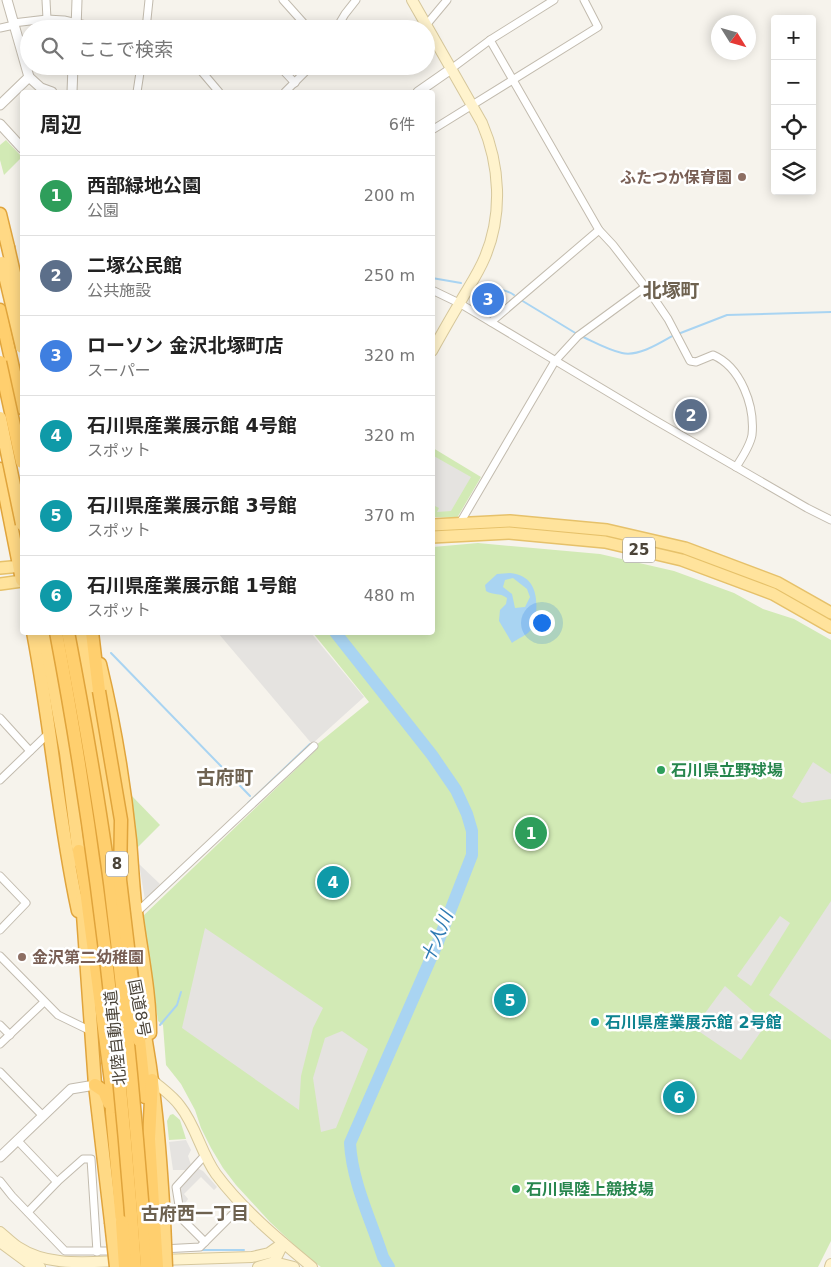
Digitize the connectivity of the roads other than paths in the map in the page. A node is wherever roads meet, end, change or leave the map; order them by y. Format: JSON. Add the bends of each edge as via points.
{"nodes":[{"id":1,"x":7,"y":0,"type":"edge"},
{"id":2,"x":46,"y":0,"type":"edge"},
{"id":3,"x":77,"y":0,"type":"edge"},
{"id":4,"x":149,"y":0,"type":"edge"},
{"id":5,"x":283,"y":0,"type":"edge"},
{"id":6,"x":356,"y":0,"type":"edge"},
{"id":7,"x":412,"y":0,"type":"edge"},
{"id":8,"x":447,"y":0,"type":"edge"},
{"id":9,"x":554,"y":0,"type":"edge"},
{"id":10,"x":584,"y":0,"type":"edge"},
{"id":11,"x":47,"y":19,"type":"junction"},
{"id":12,"x":38,"y":20,"type":"edge"},
{"id":13,"x":52,"y":20,"type":"edge"},
{"id":14,"x":76,"y":20,"type":"edge"},
{"id":15,"x":147,"y":20,"type":"edge"},
{"id":16,"x":301,"y":20,"type":"edge"},
{"id":17,"x":342,"y":20,"type":"edge"},
{"id":18,"x":424,"y":20,"type":"edge"},
{"id":19,"x":430,"y":20,"type":"edge"},
{"id":20,"x":20,"y":22,"type":"edge"},
{"id":21,"x":13,"y":23,"type":"junction"},
{"id":22,"x":0,"y":27,"type":"edge"},
{"id":23,"x":435,"y":39,"type":"edge"},
{"id":24,"x":490,"y":40,"type":"junction"},
{"id":25,"x":20,"y":47,"type":"edge"},
{"id":26,"x":451,"y":69,"type":"junction"},
{"id":27,"x":73,"y":75,"type":"edge"},
{"id":28,"x":140,"y":75,"type":"edge"},
{"id":29,"x":204,"y":75,"type":"edge"},
{"id":30,"x":287,"y":75,"type":"edge"},
{"id":31,"x":303,"y":75,"type":"edge"},
{"id":32,"x":29,"y":77,"type":"joint"},
{"id":33,"x":513,"y":81,"type":"junction"},
{"id":34,"x":295,"y":83,"type":"junction"},
{"id":35,"x":46,"y":90,"type":"edge"},
{"id":36,"x":72,"y":90,"type":"edge"},
{"id":37,"x":138,"y":90,"type":"edge"},
{"id":38,"x":216,"y":90,"type":"edge"},
{"id":39,"x":287,"y":90,"type":"edge"},
{"id":40,"x":421,"y":90,"type":"edge"},
{"id":41,"x":472,"y":104,"type":"junction"},
{"id":42,"x":0,"y":105,"type":"edge"},
{"id":43,"x":0,"y":124,"type":"edge"},
{"id":44,"x":435,"y":128,"type":"edge"},
{"id":45,"x":20,"y":146,"type":"edge"},
{"id":46,"x":0,"y":214,"type":"edge"},
{"id":47,"x":599,"y":230,"type":"junction"},
{"id":48,"x":3,"y":255,"type":"edge"},
{"id":49,"x":0,"y":287,"type":"edge"},
{"id":50,"x":645,"y":287,"type":"junction"},
{"id":51,"x":435,"y":291,"type":"edge"},
{"id":52,"x":20,"y":301,"type":"edge"},
{"id":53,"x":20,"y":302,"type":"edge"},
{"id":54,"x":459,"y":303,"type":"junction"},
{"id":55,"x":0,"y":310,"type":"edge"},
{"id":56,"x":491,"y":322,"type":"junction"},
{"id":57,"x":20,"y":336,"type":"edge"},
{"id":58,"x":435,"y":345,"type":"edge"},
{"id":59,"x":555,"y":361,"type":"junction"},
{"id":60,"x":0,"y":362,"type":"edge"},
{"id":61,"x":20,"y":399,"type":"edge"},
{"id":62,"x":0,"y":418,"type":"edge"},
{"id":63,"x":20,"y":422,"type":"edge"},
{"id":64,"x":0,"y":436,"type":"edge"},
{"id":65,"x":20,"y":453,"type":"edge"},
{"id":66,"x":736,"y":467,"type":"junction"},
{"id":67,"x":0,"y":469,"type":"edge"},
{"id":68,"x":20,"y":514,"type":"edge"},
{"id":69,"x":831,"y":520,"type":"edge"},
{"id":70,"x":460,"y":523,"type":"junction"},
{"id":71,"x":435,"y":524,"type":"edge"},
{"id":72,"x":435,"y":537,"type":"edge"},
{"id":73,"x":20,"y":561,"type":"edge"},
{"id":74,"x":20,"y":566,"type":"edge"},
{"id":75,"x":0,"y":568,"type":"edge"},
{"id":76,"x":20,"y":581,"type":"edge"},
{"id":77,"x":0,"y":584,"type":"edge"},
{"id":78,"x":831,"y":613,"type":"edge"},
{"id":79,"x":831,"y":627,"type":"edge"},
{"id":80,"x":34,"y":635,"type":"edge"},
{"id":81,"x":45,"y":635,"type":"edge"},
{"id":82,"x":57,"y":635,"type":"edge"},
{"id":83,"x":69,"y":635,"type":"edge"},
{"id":84,"x":82,"y":635,"type":"edge"},
{"id":85,"x":92,"y":635,"type":"edge"},
{"id":86,"x":93,"y":635,"type":"edge"},
{"id":87,"x":0,"y":718,"type":"edge"},
{"id":88,"x":50,"y":732,"type":"junction"},
{"id":89,"x":314,"y":746,"type":"dead end"},
{"id":90,"x":30,"y":751,"type":"junction"},
{"id":91,"x":0,"y":780,"type":"edge"},
{"id":92,"x":79,"y":851,"type":"junction"},
{"id":93,"x":0,"y":876,"type":"edge"},
{"id":94,"x":136,"y":913,"type":"junction"},
{"id":95,"x":0,"y":930,"type":"edge"},
{"id":96,"x":85,"y":943,"type":"junction"},
{"id":97,"x":0,"y":956,"type":"edge"},
{"id":98,"x":44,"y":1002,"type":"junction"},
{"id":99,"x":0,"y":1025,"type":"edge"},
{"id":100,"x":92,"y":1032,"type":"junction"},
{"id":101,"x":10,"y":1034,"type":"junction"},
{"id":102,"x":0,"y":1044,"type":"edge"},
{"id":103,"x":150,"y":1058,"type":"junction"},
{"id":104,"x":0,"y":1072,"type":"edge"},
{"id":105,"x":152,"y":1080,"type":"junction"},
{"id":106,"x":95,"y":1085,"type":"junction"},
{"id":107,"x":112,"y":1113,"type":"junction"},
{"id":108,"x":43,"y":1116,"type":"junction"},
{"id":109,"x":150,"y":1139,"type":"junction"},
{"id":110,"x":17,"y":1140,"type":"junction"},
{"id":111,"x":206,"y":1154,"type":"junction"},
{"id":112,"x":0,"y":1157,"type":"edge"},
{"id":113,"x":0,"y":1181,"type":"edge"},
{"id":114,"x":57,"y":1182,"type":"junction"},
{"id":115,"x":243,"y":1204,"type":"junction"},
{"id":116,"x":28,"y":1212,"type":"junction"},
{"id":117,"x":159,"y":1221,"type":"junction"},
{"id":118,"x":116,"y":1222,"type":"junction"},
{"id":119,"x":0,"y":1232,"type":"edge"},
{"id":120,"x":0,"y":1242,"type":"edge"},
{"id":121,"x":205,"y":1242,"type":"junction"},
{"id":122,"x":283,"y":1243,"type":"junction"},
{"id":123,"x":97,"y":1252,"type":"junction"},
{"id":124,"x":274,"y":1262,"type":"junction"},
{"id":125,"x":40,"y":1267,"type":"edge"},
{"id":126,"x":116,"y":1267,"type":"edge"},
{"id":127,"x":125,"y":1267,"type":"edge"},
{"id":128,"x":135,"y":1267,"type":"edge"},
{"id":129,"x":147,"y":1267,"type":"edge"},
{"id":130,"x":157,"y":1267,"type":"edge"},
{"id":131,"x":166,"y":1267,"type":"edge"},
{"id":132,"x":258,"y":1267,"type":"edge"},
{"id":133,"x":294,"y":1267,"type":"edge"},
{"id":134,"x":312,"y":1267,"type":"edge"}],
"edges":[{"from":1,"to":21,"type":"street"},
{"from":2,"to":11,"type":"street"},
{"from":3,"to":14,"type":"street"},
{"from":4,"to":15,"type":"street"},
{"from":5,"to":16,"type":"street"},
{"from":6,"to":17,"type":"street"},
{"from":7,"to":18,"type":"main road"},
{"from":8,"to":19,"type":"street"},
{"from":9,"to":24,"type":"street"},
{"from":10,"to":33,"type":"street","via":[[598,26]]},
{"from":11,"to":12,"type":"street"},
{"from":11,"to":13,"type":"street"},
{"from":20,"to":21,"type":"street"},
{"from":21,"to":22,"type":"street"},
{"from":21,"to":25,"type":"street"},
{"from":23,"to":26,"type":"main road"},
{"from":24,"to":26,"type":"street"},
{"from":24,"to":33,"type":"street"},
{"from":26,"to":40,"type":"street"},
{"from":26,"to":41,"type":"main road"},
{"from":27,"to":36,"type":"street"},
{"from":28,"to":37,"type":"street"},
{"from":29,"to":38,"type":"street"},
{"from":30,"to":34,"type":"street"},
{"from":31,"to":34,"type":"street"},
{"from":32,"to":35,"type":"street"},
{"from":32,"to":42,"type":"street"},
{"from":33,"to":41,"type":"street"},
{"from":33,"to":47,"type":"street"},
{"from":34,"to":39,"type":"street"},
{"from":41,"to":44,"type":"street"},
{"from":41,"to":54,"type":"main road","via":[[488,137],[498,193],[486,256]]},
{"from":43,"to":45,"type":"street"},
{"from":46,"to":48,"type":"highway"},
{"from":47,"to":50,"type":"street"},
{"from":47,"to":56,"type":"street"},
{"from":48,"to":53,"type":"highway","bridge":true},
{"from":48,"to":57,"type":"highway","bridge":true},
{"from":49,"to":52,"type":"street"},
{"from":50,"to":59,"type":"street","via":[[578,336]]},
{"from":50,"to":66,"type":"street","via":[[668,319],[690,361],[696,362],[713,354],[737,376],[749,400],[752,436]]},
{"from":51,"to":54,"type":"street"},
{"from":54,"to":56,"type":"street"},
{"from":54,"to":58,"type":"main road"},
{"from":55,"to":61,"type":"highway"},
{"from":56,"to":59,"type":"street"},
{"from":59,"to":66,"type":"street"},
{"from":59,"to":70,"type":"street"},
{"from":60,"to":65,"type":"highway","bridge":true},
{"from":62,"to":68,"type":"highway","bridge":true},
{"from":63,"to":64,"type":"street"},
{"from":66,"to":69,"type":"street"},
{"from":67,"to":73,"type":"highway"},
{"from":70,"to":71,"type":"main road","number":"25"},
{"from":70,"to":78,"type":"main road","number":"25","via":[[510,521],[607,530],[685,548],[778,583]]},
{"from":72,"to":79,"type":"main road","number":"25","via":[[509,533],[605,542],[682,560],[773,594]]},
{"from":74,"to":75,"type":"main road"},
{"from":76,"to":77,"type":"main road"},
{"from":80,"to":88,"type":"highway"},
{"from":81,"to":92,"type":"highway","via":[[66,753]]},
{"from":82,"to":128,"type":"highway","name":"北陸自動車道","bridge":true,"via":[[100,904],[118,1056]]},
{"from":83,"to":129,"type":"highway","name":"北陸自動車道","bridge":true,"via":[[109,881],[130,1054]]},
{"from":84,"to":103,"type":"highway","name":"国道8号","number":"8","via":[[115,841],[118,886],[130,962]]},
{"from":85,"to":109,"type":"highway","bridge":true,"via":[[121,820],[120,880]]},
{"from":86,"to":94,"type":"highway","via":[[111,709],[122,776]]},
{"from":87,"to":90,"type":"street"},
{"from":88,"to":90,"type":"street"},
{"from":88,"to":96,"type":"highway","via":[[69,870]]},
{"from":89,"to":94,"type":"street"},
{"from":90,"to":91,"type":"street"},
{"from":92,"to":96,"type":"highway"},
{"from":92,"to":107,"type":"highway","via":[[111,1082]]},
{"from":93,"to":95,"type":"street","via":[[26,903]]},
{"from":94,"to":103,"type":"highway","via":[[150,1012]]},
{"from":96,"to":100,"type":"highway"},
{"from":97,"to":98,"type":"street"},
{"from":98,"to":100,"type":"street","via":[[58,1015]]},
{"from":98,"to":101,"type":"street"},
{"from":99,"to":101,"type":"street"},
{"from":100,"to":106,"type":"highway"},
{"from":101,"to":102,"type":"street"},
{"from":103,"to":105,"type":"highway","name":"国道8号","number":"8"},
{"from":104,"to":108,"type":"street"},
{"from":105,"to":109,"type":"highway"},
{"from":105,"to":111,"type":"main road","via":[[180,1105]]},
{"from":105,"to":117,"type":"highway","name":"国道8号","number":"8","via":[[160,1140]]},
{"from":106,"to":107,"type":"highway","via":[[107,1096]]},
{"from":106,"to":108,"type":"street","via":[[71,1089]]},
{"from":106,"to":118,"type":"highway"},
{"from":107,"to":118,"type":"highway"},
{"from":108,"to":110,"type":"street"},
{"from":109,"to":117,"type":"highway"},
{"from":110,"to":112,"type":"street"},
{"from":110,"to":114,"type":"street"},
{"from":111,"to":115,"type":"main road","via":[[215,1173]]},
{"from":111,"to":121,"type":"street","via":[[176,1187],[181,1218]]},
{"from":113,"to":116,"type":"street"},
{"from":114,"to":116,"type":"street"},
{"from":114,"to":123,"type":"street","via":[[83,1159],[90,1158]]},
{"from":115,"to":121,"type":"street"},
{"from":115,"to":122,"type":"main road"},
{"from":116,"to":123,"type":"street","via":[[65,1251]]},
{"from":117,"to":130,"type":"highway","bridge":true},
{"from":117,"to":131,"type":"highway","name":"国道8号","number":"8","bridge":true},
{"from":118,"to":126,"type":"highway","bridge":true},
{"from":118,"to":127,"type":"highway","bridge":true},
{"from":119,"to":122,"type":"main road","via":[[18,1247],[58,1261],[252,1257]]},
{"from":120,"to":125,"type":"main road","via":[[27,1262]]},
{"from":121,"to":123,"type":"street","via":[[200,1247]]},
{"from":122,"to":124,"type":"main road"},
{"from":122,"to":134,"type":"main road"},
{"from":124,"to":132,"type":"main road"},
{"from":124,"to":133,"type":"main road"}]}
